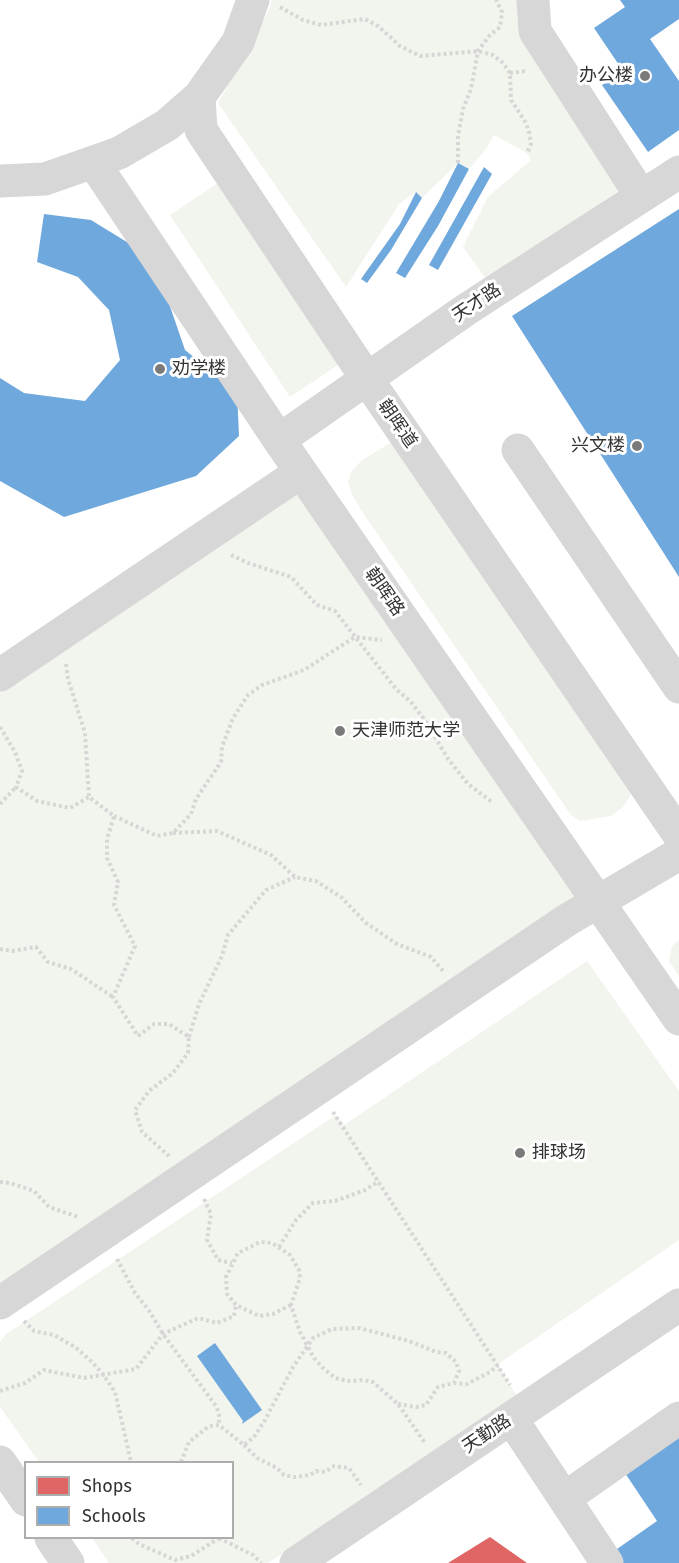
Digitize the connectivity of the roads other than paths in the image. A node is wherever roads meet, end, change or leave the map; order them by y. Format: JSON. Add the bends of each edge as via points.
{"nodes":[{"id":1,"x":533,"y":0,"type":"edge"},
{"id":2,"x":264,"y":2,"type":"edge"},
{"id":3,"x":199,"y":97,"type":"junction"},
{"id":4,"x":94,"y":163,"type":"junction"},
{"id":5,"x":679,"y":172,"type":"edge"},
{"id":6,"x":0,"y":181,"type":"edge"},
{"id":7,"x":641,"y":196,"type":"junction"},
{"id":8,"x":367,"y":379,"type":"junction"},
{"id":9,"x":279,"y":440,"type":"junction"},
{"id":10,"x":518,"y":450,"type":"dead end"},
{"id":11,"x":301,"y":472,"type":"junction"},
{"id":12,"x":0,"y":675,"type":"edge"},
{"id":13,"x":679,"y":687,"type":"edge"},
{"id":14,"x":679,"y":835,"type":"edge"},
{"id":15,"x":679,"y":854,"type":"edge"},
{"id":16,"x":598,"y":901,"type":"junction"},
{"id":17,"x":679,"y":1018,"type":"edge"},
{"id":18,"x":4,"y":1300,"type":"edge"},
{"id":19,"x":679,"y":1305,"type":"edge"},
{"id":20,"x":518,"y":1413,"type":"junction"},
{"id":21,"x":679,"y":1418,"type":"edge"},
{"id":22,"x":0,"y":1462,"type":"edge"},
{"id":23,"x":24,"y":1497,"type":"edge"},
{"id":24,"x":565,"y":1498,"type":"junction"},
{"id":25,"x":52,"y":1539,"type":"edge"},
{"id":26,"x":68,"y":1563,"type":"edge"},
{"id":27,"x":296,"y":1563,"type":"edge"},
{"id":28,"x":607,"y":1563,"type":"edge"}],
"edges":[{"from":1,"to":7,"type":"street","via":[[535,31]]},
{"from":2,"to":3,"type":"street"},
{"from":3,"to":4,"type":"street","via":[[167,125]]},
{"from":3,"to":8,"type":"street","name":"朝晖道","via":[[201,130]]},
{"from":4,"to":6,"type":"street","via":[[45,179]]},
{"from":4,"to":9,"type":"street","name":"朝晖路"},
{"from":5,"to":7,"type":"street","name":"天才路"},
{"from":7,"to":8,"type":"street","name":"天才路"},
{"from":8,"to":9,"type":"street","name":"天才路"},
{"from":8,"to":14,"type":"street","name":"朝晖道"},
{"from":9,"to":11,"type":"street","name":"朝晖路"},
{"from":10,"to":13,"type":"street"},
{"from":11,"to":12,"type":"street"},
{"from":11,"to":16,"type":"street","name":"朝晖路"},
{"from":15,"to":16,"type":"street"},
{"from":16,"to":17,"type":"street","name":"朝晖路"},
{"from":16,"to":18,"type":"street"},
{"from":19,"to":20,"type":"street","name":"天勤路"},
{"from":20,"to":24,"type":"street"},
{"from":20,"to":27,"type":"street","name":"天勤路"},
{"from":21,"to":24,"type":"street"},
{"from":22,"to":23,"type":"street"},
{"from":24,"to":28,"type":"street"},
{"from":25,"to":26,"type":"street"}]}
